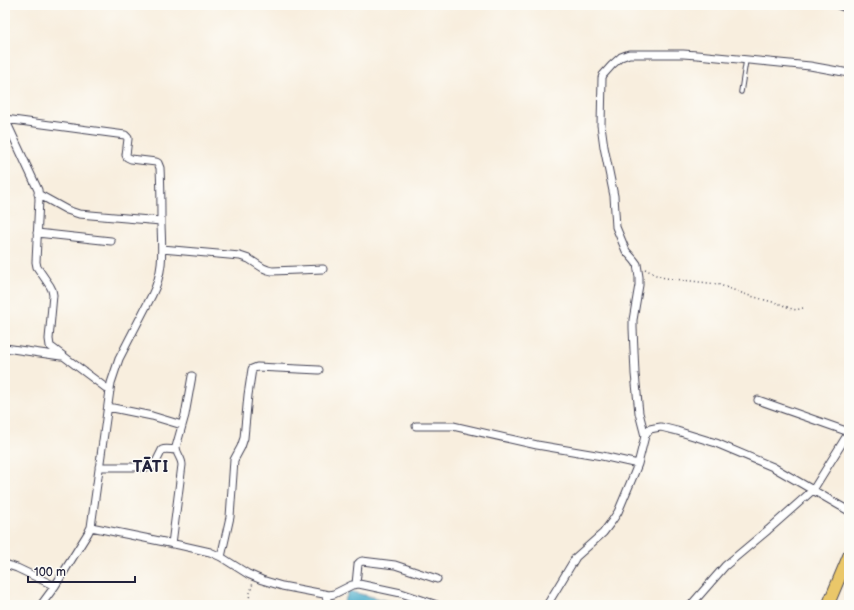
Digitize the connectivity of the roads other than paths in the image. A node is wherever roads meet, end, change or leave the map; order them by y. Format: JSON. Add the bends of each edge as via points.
{"nodes":[{"id":1,"x":838,"y":5,"type":"edge"},
{"id":2,"x":849,"y":9,"type":"edge"},
{"id":3,"x":746,"y":60,"type":"junction"},
{"id":4,"x":849,"y":72,"type":"edge"},
{"id":5,"x":741,"y":92,"type":"dead end"},
{"id":6,"x":5,"y":119,"type":"edge"},
{"id":7,"x":38,"y":194,"type":"junction"},
{"id":8,"x":161,"y":221,"type":"junction"},
{"id":9,"x":38,"y":233,"type":"junction"},
{"id":10,"x":111,"y":241,"type":"dead end"},
{"id":11,"x":162,"y":249,"type":"junction"},
{"id":12,"x":323,"y":269,"type":"dead end"},
{"id":13,"x":5,"y":348,"type":"edge"},
{"id":14,"x":63,"y":356,"type":"junction"},
{"id":15,"x":319,"y":370,"type":"dead end"},
{"id":16,"x":192,"y":376,"type":"dead end"},
{"id":17,"x":110,"y":391,"type":"junction"},
{"id":18,"x":758,"y":400,"type":"dead end"},
{"id":19,"x":108,"y":407,"type":"junction"},
{"id":20,"x":182,"y":425,"type":"junction"},
{"id":21,"x":416,"y":426,"type":"dead end"},
{"id":22,"x":849,"y":432,"type":"edge"},
{"id":23,"x":645,"y":436,"type":"junction"},
{"id":24,"x":176,"y":450,"type":"junction"},
{"id":25,"x":638,"y":464,"type":"junction"},
{"id":26,"x":99,"y":467,"type":"junction"},
{"id":27,"x":813,"y":490,"type":"junction"},
{"id":28,"x":849,"y":511,"type":"edge"},
{"id":29,"x":91,"y":527,"type":"junction"},
{"id":30,"x":172,"y":544,"type":"junction"},
{"id":31,"x":849,"y":555,"type":"edge"},
{"id":32,"x":221,"y":557,"type":"junction"},
{"id":33,"x":5,"y":564,"type":"edge"},
{"id":34,"x":437,"y":578,"type":"dead end"},
{"id":35,"x":356,"y":584,"type":"junction"},
{"id":36,"x":55,"y":586,"type":"junction"},
{"id":37,"x":326,"y":595,"type":"junction"},
{"id":38,"x":41,"y":605,"type":"edge"},
{"id":39,"x":328,"y":605,"type":"edge"},
{"id":40,"x":437,"y":605,"type":"edge"},
{"id":41,"x":547,"y":605,"type":"edge"},
{"id":42,"x":691,"y":605,"type":"edge"},
{"id":43,"x":828,"y":605,"type":"edge"}],
"edges":[{"from":1,"to":2,"type":"street"},
{"from":3,"to":4,"type":"street"},
{"from":3,"to":5,"type":"lane"},
{"from":3,"to":23,"type":"street","via":[[683,54],[629,54],[621,57],[603,75],[601,125],[614,196],[616,227],[626,251],[637,264],[639,277],[633,323],[638,413]]},
{"from":6,"to":7,"type":"street"},
{"from":6,"to":8,"type":"street","via":[[127,136],[127,157],[160,165]]},
{"from":7,"to":8,"type":"street","via":[[79,214]]},
{"from":7,"to":9,"type":"street"},
{"from":8,"to":11,"type":"street"},
{"from":9,"to":10,"type":"street"},
{"from":9,"to":14,"type":"street","via":[[37,267],[54,295],[48,339],[54,349]]},
{"from":11,"to":12,"type":"street","via":[[240,256],[272,270]]},
{"from":11,"to":17,"type":"street","via":[[162,268],[156,287],[119,359]]},
{"from":13,"to":14,"type":"street"},
{"from":14,"to":17,"type":"street"},
{"from":15,"to":32,"type":"street","via":[[257,367],[252,369],[243,443],[234,460],[229,523]]},
{"from":16,"to":20,"type":"street"},
{"from":17,"to":19,"type":"street"},
{"from":18,"to":22,"type":"street"},
{"from":19,"to":20,"type":"street"},
{"from":19,"to":26,"type":"street"},
{"from":20,"to":24,"type":"street"},
{"from":21,"to":25,"type":"street","via":[[453,426]]},
{"from":22,"to":27,"type":"street"},
{"from":23,"to":25,"type":"street"},
{"from":23,"to":27,"type":"street","via":[[650,429],[661,427],[676,430],[716,443],[773,467]]},
{"from":24,"to":26,"type":"street","via":[[162,450],[152,467]]},
{"from":24,"to":30,"type":"street","via":[[182,465]]},
{"from":25,"to":41,"type":"street","via":[[618,512],[608,528],[576,557]]},
{"from":26,"to":29,"type":"street"},
{"from":27,"to":28,"type":"street"},
{"from":27,"to":42,"type":"street","via":[[725,566]]},
{"from":29,"to":30,"type":"street"},
{"from":29,"to":36,"type":"street"},
{"from":30,"to":32,"type":"street","via":[[210,552]]},
{"from":31,"to":43,"type":"main road"},
{"from":32,"to":37,"type":"street","via":[[254,577]]},
{"from":33,"to":36,"type":"street"},
{"from":34,"to":35,"type":"street","via":[[395,564],[362,561],[358,564]]},
{"from":35,"to":37,"type":"street"},
{"from":35,"to":40,"type":"street","via":[[401,593]]},
{"from":36,"to":38,"type":"street"},
{"from":37,"to":39,"type":"street"}]}
